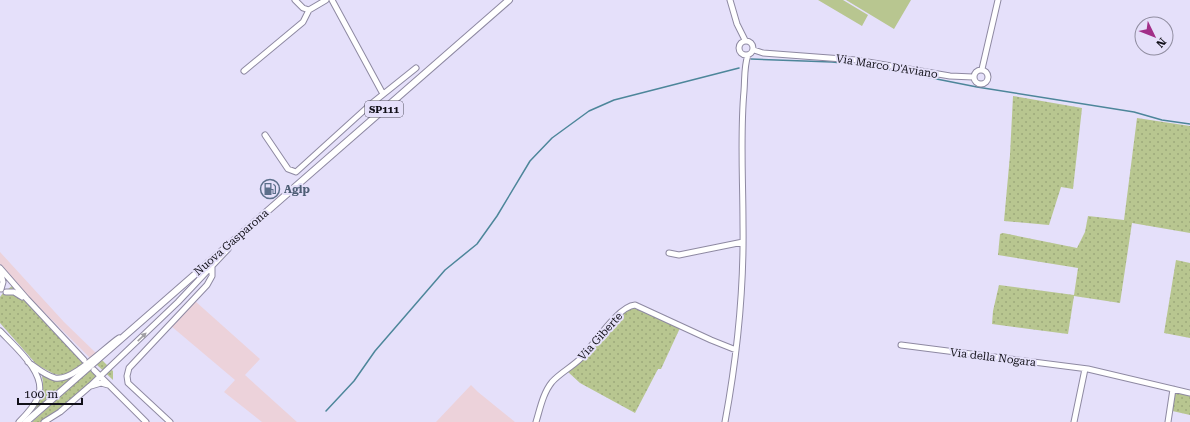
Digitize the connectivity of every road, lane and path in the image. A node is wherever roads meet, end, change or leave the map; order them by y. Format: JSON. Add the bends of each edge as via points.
{"nodes":[{"id":1,"x":295,"y":0,"type":"edge"},
{"id":2,"x":326,"y":0,"type":"edge"},
{"id":3,"x":332,"y":0,"type":"edge"},
{"id":4,"x":509,"y":0,"type":"edge"},
{"id":5,"x":730,"y":0,"type":"edge"},
{"id":6,"x":998,"y":0,"type":"edge"},
{"id":7,"x":309,"y":10,"type":"junction"},
{"id":8,"x":745,"y":40,"type":"junction"},
{"id":9,"x":754,"y":50,"type":"junction"},
{"id":10,"x":748,"y":55,"type":"junction"},
{"id":11,"x":416,"y":68,"type":"dead end"},
{"id":12,"x":982,"y":69,"type":"junction"},
{"id":13,"x":244,"y":71,"type":"dead end"},
{"id":14,"x":973,"y":77,"type":"junction"},
{"id":15,"x":383,"y":94,"type":"junction"},
{"id":16,"x":371,"y":104,"type":"junction"},
{"id":17,"x":378,"y":114,"type":"junction"},
{"id":18,"x":264,"y":135,"type":"dead end"},
{"id":19,"x":258,"y":218,"type":"junction"},
{"id":20,"x":743,"y":242,"type":"junction"},
{"id":21,"x":670,"y":254,"type":"dead end"},
{"id":22,"x":212,"y":267,"type":"junction"},
{"id":23,"x":0,"y":268,"type":"edge"},
{"id":24,"x":0,"y":271,"type":"edge"},
{"id":25,"x":12,"y":283,"type":"junction"},
{"id":26,"x":0,"y":290,"type":"edge"},
{"id":27,"x":6,"y":292,"type":"junction"},
{"id":28,"x":0,"y":295,"type":"edge"},
{"id":29,"x":27,"y":299,"type":"junction"},
{"id":30,"x":133,"y":328,"type":"junction"},
{"id":31,"x":0,"y":331,"type":"edge"},
{"id":32,"x":901,"y":345,"type":"dead end"},
{"id":33,"x":736,"y":350,"type":"junction"},
{"id":34,"x":84,"y":360,"type":"dead end"},
{"id":35,"x":28,"y":362,"type":"junction"},
{"id":36,"x":113,"y":364,"type":"junction"},
{"id":37,"x":1085,"y":369,"type":"junction"},
{"id":38,"x":94,"y":370,"type":"dead end"},
{"id":39,"x":100,"y":376,"type":"junction"},
{"id":40,"x":90,"y":386,"type":"junction"},
{"id":41,"x":111,"y":386,"type":"junction"},
{"id":42,"x":1173,"y":389,"type":"junction"},
{"id":43,"x":1190,"y":393,"type":"edge"},
{"id":44,"x":19,"y":422,"type":"edge"},
{"id":45,"x":26,"y":422,"type":"edge"},
{"id":46,"x":44,"y":422,"type":"edge"},
{"id":47,"x":146,"y":422,"type":"edge"},
{"id":48,"x":170,"y":422,"type":"edge"},
{"id":49,"x":536,"y":422,"type":"edge"},
{"id":50,"x":725,"y":422,"type":"edge"},
{"id":51,"x":1074,"y":422,"type":"edge"},
{"id":52,"x":1168,"y":422,"type":"edge"}],
"edges":[{"from":1,"to":7,"type":"street","via":[[302,8]]},
{"from":2,"to":7,"type":"street"},
{"from":3,"to":15,"type":"street"},
{"from":4,"to":17,"type":"main road","name":"Nuova Gasparona","number":"SP111"},
{"from":5,"to":8,"type":"street"},
{"from":6,"to":12,"type":"street"},
{"from":7,"to":13,"type":"street","via":[[303,22]]},
{"from":8,"to":9,"type":"street","via":[[752,43]]},
{"from":8,"to":10,"type":"street","via":[[740,43],[739,48],[741,53]]},
{"from":9,"to":10,"type":"street"},
{"from":9,"to":14,"type":"street","name":"Via Marco D'Aviano","via":[[763,53],[856,60],[950,76]]},
{"from":10,"to":20,"type":"street","via":[[742,112]]},
{"from":11,"to":15,"type":"street"},
{"from":12,"to":14,"type":"street","via":[[975,72]]},
{"from":12,"to":14,"type":"street","via":[[988,76],[986,83],[978,84]]},
{"from":15,"to":16,"type":"street"},
{"from":16,"to":17,"type":"street"},
{"from":16,"to":18,"type":"street","via":[[296,172],[288,169]]},
{"from":17,"to":19,"type":"main road","name":"Nuova Gasparona","number":"SP111"},
{"from":19,"to":22,"type":"street"},
{"from":19,"to":30,"type":"main road","name":"Nuova Gasparona","number":"SP111"},
{"from":20,"to":21,"type":"street","via":[[680,255]]},
{"from":20,"to":33,"type":"street"},
{"from":36,"to":22,"type":"street","one_way":true},
{"from":22,"to":48,"type":"street","via":[[208,285],[129,368],[128,383]]},
{"from":23,"to":25,"type":"street"},
{"from":24,"to":26,"type":"street","via":[[3,282]]},
{"from":25,"to":26,"type":"street"},
{"from":25,"to":27,"type":"street"},
{"from":25,"to":29,"type":"street"},
{"from":27,"to":28,"type":"street"},
{"from":27,"to":29,"type":"street","via":[[14,292]]},
{"from":29,"to":34,"type":"street"},
{"from":30,"to":35,"type":"street","via":[[66,377],[46,375]]},
{"from":30,"to":45,"type":"main road","name":"Nuova Gasparona","number":"SP111"},
{"from":31,"to":35,"type":"street"},
{"from":32,"to":37,"type":"street","name":"Via della Nogara"},
{"from":33,"to":49,"type":"street","name":"Via Giberte","via":[[635,305],[629,305],[581,358],[552,382],[544,396]]},
{"from":33,"to":50,"type":"street"},
{"from":35,"to":44,"type":"street","via":[[37,374],[40,384],[33,406]]},
{"from":36,"to":39,"type":"street"},
{"from":36,"to":41,"type":"street","via":[[107,379]]},
{"from":37,"to":42,"type":"street","name":"Via della Nogara"},
{"from":37,"to":51,"type":"street"},
{"from":38,"to":39,"type":"street"},
{"from":39,"to":40,"type":"street"},
{"from":39,"to":41,"type":"street"},
{"from":40,"to":41,"type":"street","via":[[101,383]]},
{"from":40,"to":46,"type":"street"},
{"from":41,"to":47,"type":"street"},
{"from":42,"to":43,"type":"street","name":"Via della Nogara"},
{"from":42,"to":52,"type":"street"}]}
